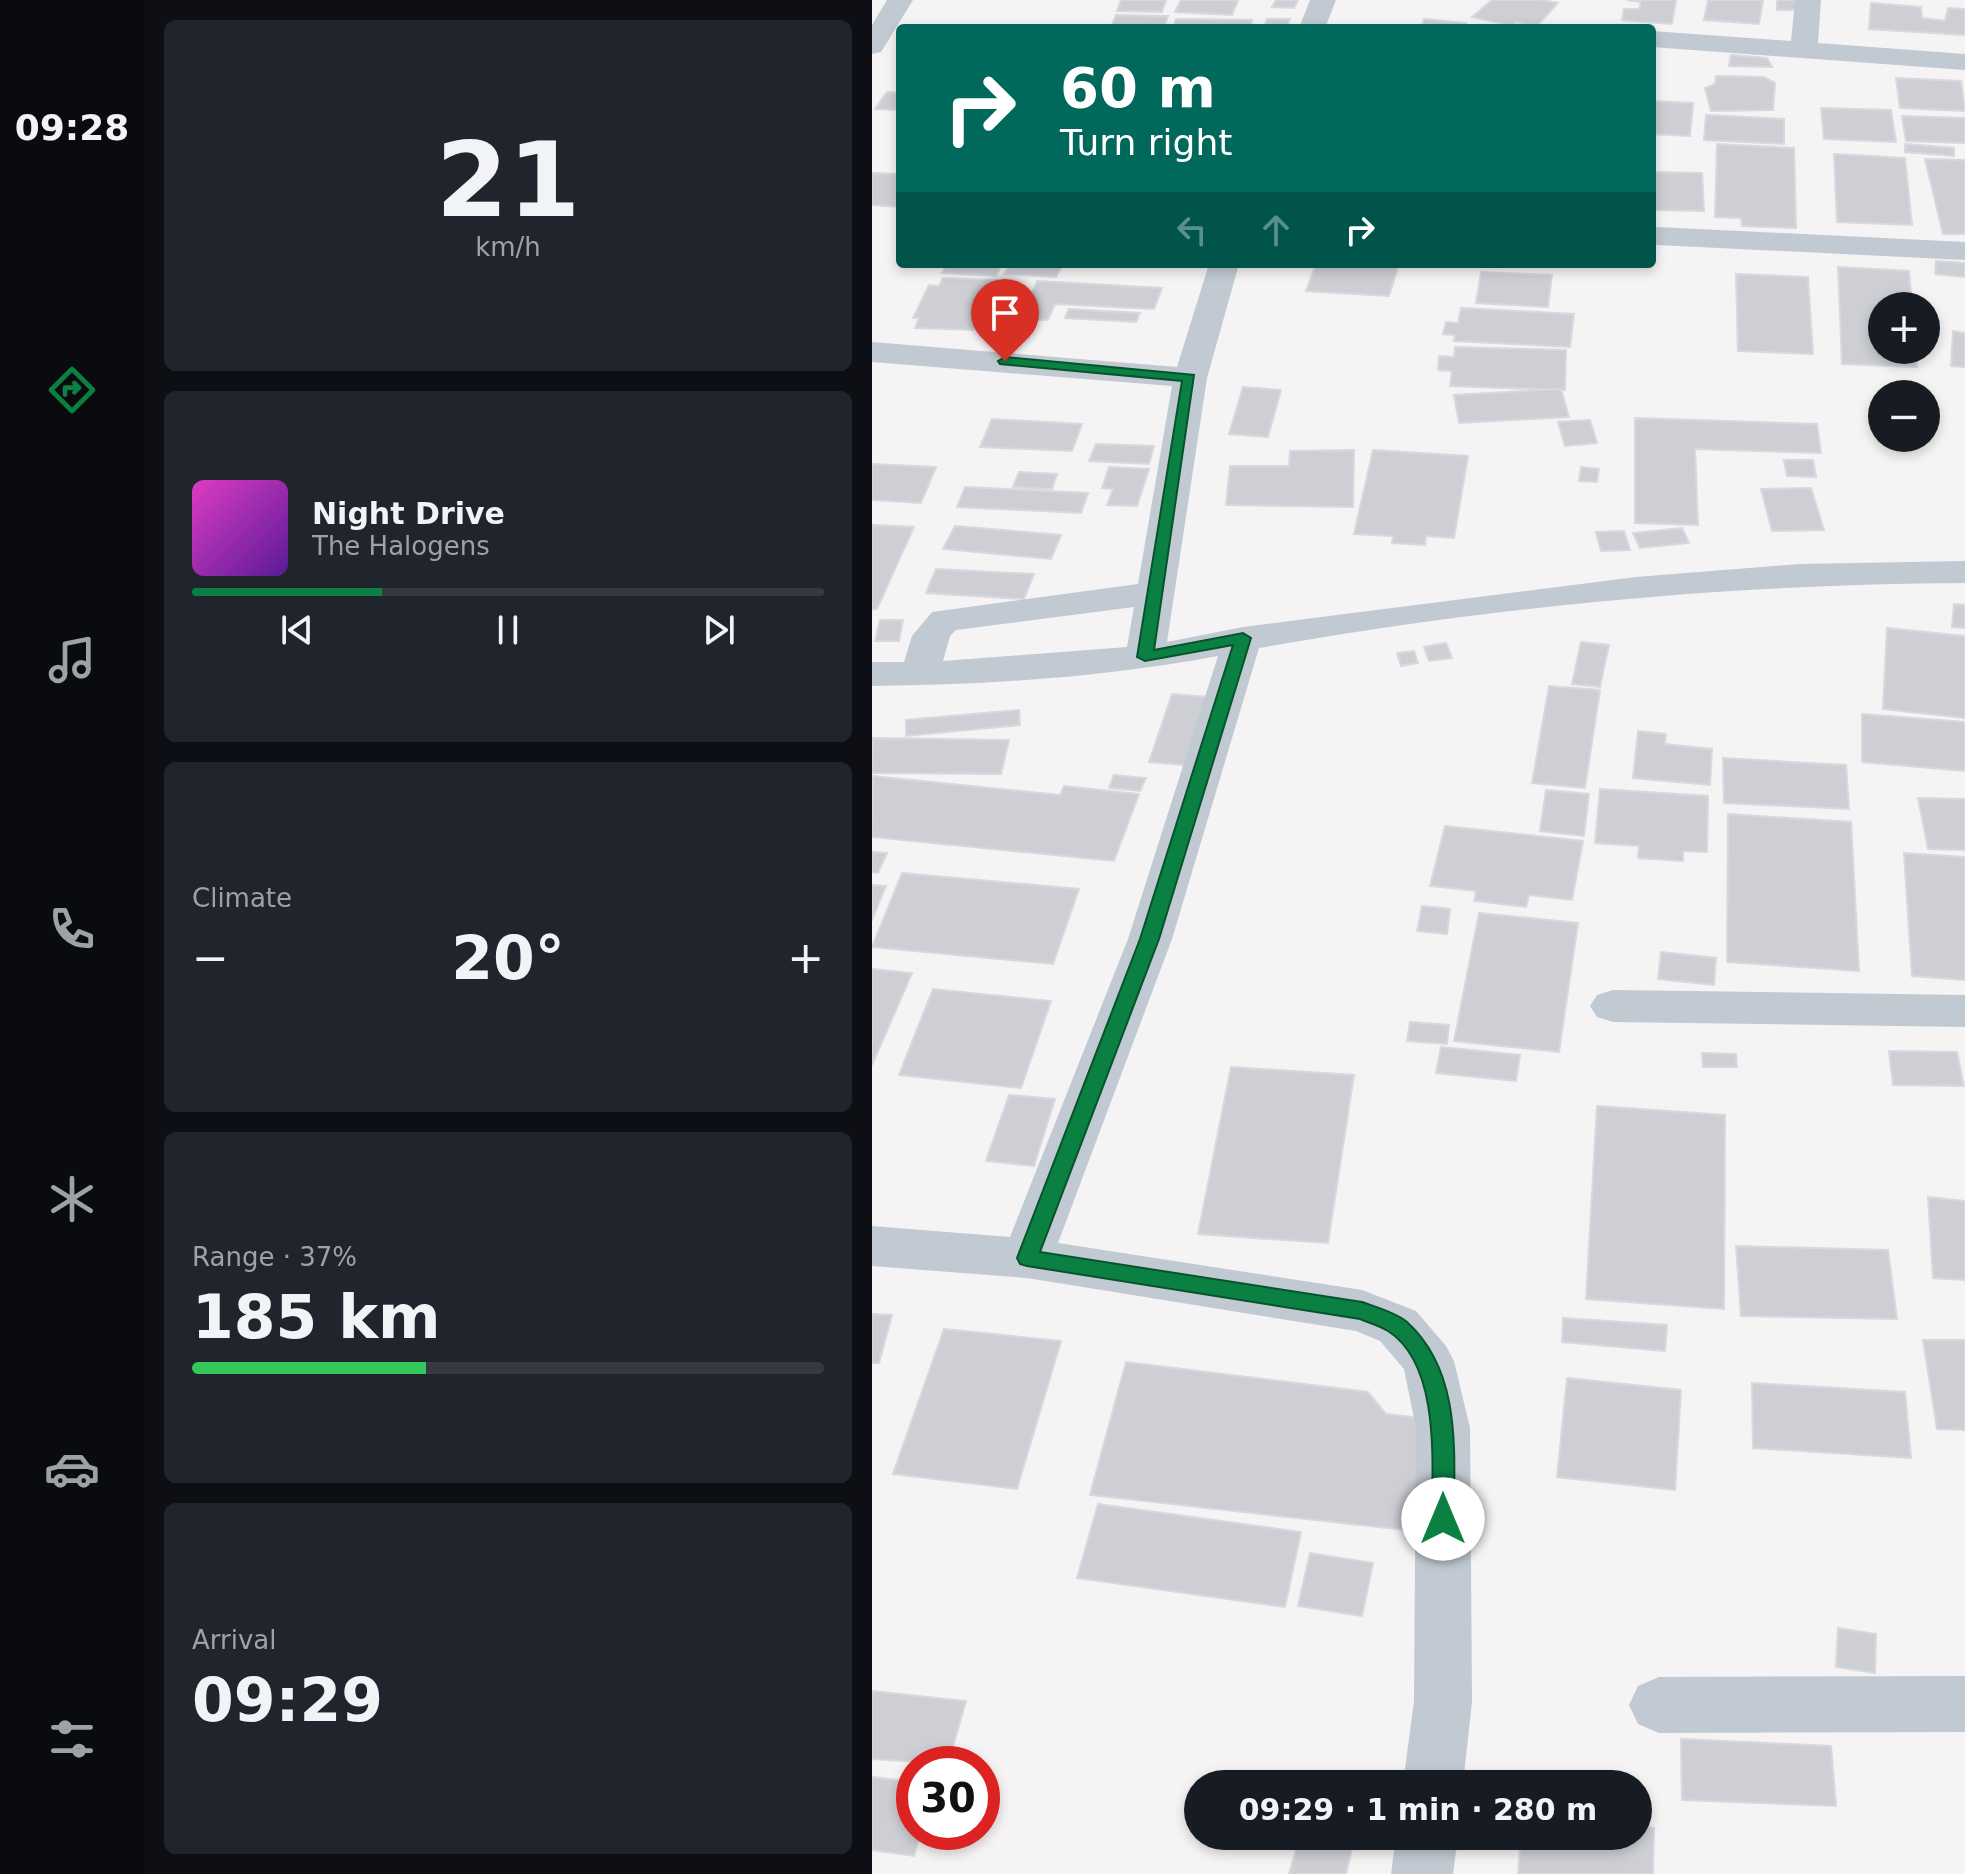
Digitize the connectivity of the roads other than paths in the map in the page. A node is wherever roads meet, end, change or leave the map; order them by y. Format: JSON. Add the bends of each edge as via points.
{"nodes":[{"id":1,"x":900,"y":0,"type":"edge"},
{"id":2,"x":1323,"y":0,"type":"edge"},
{"id":3,"x":1808,"y":0,"type":"edge"},
{"id":4,"x":1314,"y":24,"type":"edge"},
{"id":5,"x":1656,"y":39,"type":"edge"},
{"id":6,"x":872,"y":46,"type":"edge"},
{"id":7,"x":1804,"y":48,"type":"junction"},
{"id":8,"x":1965,"y":62,"type":"edge"},
{"id":9,"x":1658,"y":236,"type":"dead end"},
{"id":10,"x":1965,"y":251,"type":"edge"},
{"id":11,"x":1223,"y":268,"type":"edge"},
{"id":12,"x":872,"y":352,"type":"edge"},
{"id":13,"x":1190,"y":378,"type":"junction"},
{"id":14,"x":1965,"y":572,"type":"edge"},
{"id":15,"x":1155,"y":593,"type":"junction"},
{"id":16,"x":1243,"y":638,"type":"junction"},
{"id":17,"x":1145,"y":657,"type":"junction"},
{"id":18,"x":921,"y":673,"type":"junction"},
{"id":19,"x":872,"y":674,"type":"edge"},
{"id":20,"x":1613,"y":1006,"type":"dead end"},
{"id":21,"x":1965,"y":1011,"type":"edge"},
{"id":22,"x":872,"y":1246,"type":"edge"},
{"id":23,"x":1027,"y":1258,"type":"junction"},
{"id":24,"x":1965,"y":1704,"type":"edge"},
{"id":25,"x":1659,"y":1705,"type":"dead end"},
{"id":26,"x":1435,"y":1770,"type":"edge"},
{"id":27,"x":1425,"y":1850,"type":"edge"},
{"id":28,"x":1422,"y":1874,"type":"edge"}],
"edges":[{"from":1,"to":6,"type":"street"},
{"from":2,"to":4,"type":"street"},
{"from":3,"to":7,"type":"street"},
{"from":5,"to":7,"type":"street"},
{"from":7,"to":8,"type":"street"},
{"from":9,"to":10,"type":"street"},
{"from":11,"to":13,"type":"street"},
{"from":12,"to":13,"type":"street"},
{"from":13,"to":15,"type":"street"},
{"from":14,"to":16,"type":"street","via":[[1881,571],[1560,594]]},
{"from":15,"to":17,"type":"street"},
{"from":15,"to":18,"type":"street","via":[[945,620],[931,633]]},
{"from":16,"to":17,"type":"street"},
{"from":16,"to":23,"type":"street","via":[[1150,939]]},
{"from":17,"to":18,"type":"street","via":[[1011,671]]},
{"from":18,"to":19,"type":"street"},
{"from":20,"to":21,"type":"street"},
{"from":22,"to":23,"type":"street"},
{"from":23,"to":26,"type":"street","via":[[1362,1311],[1398,1326],[1428,1361],[1443,1428],[1443,1701]]},
{"from":24,"to":25,"type":"street"},
{"from":27,"to":28,"type":"street"}]}
